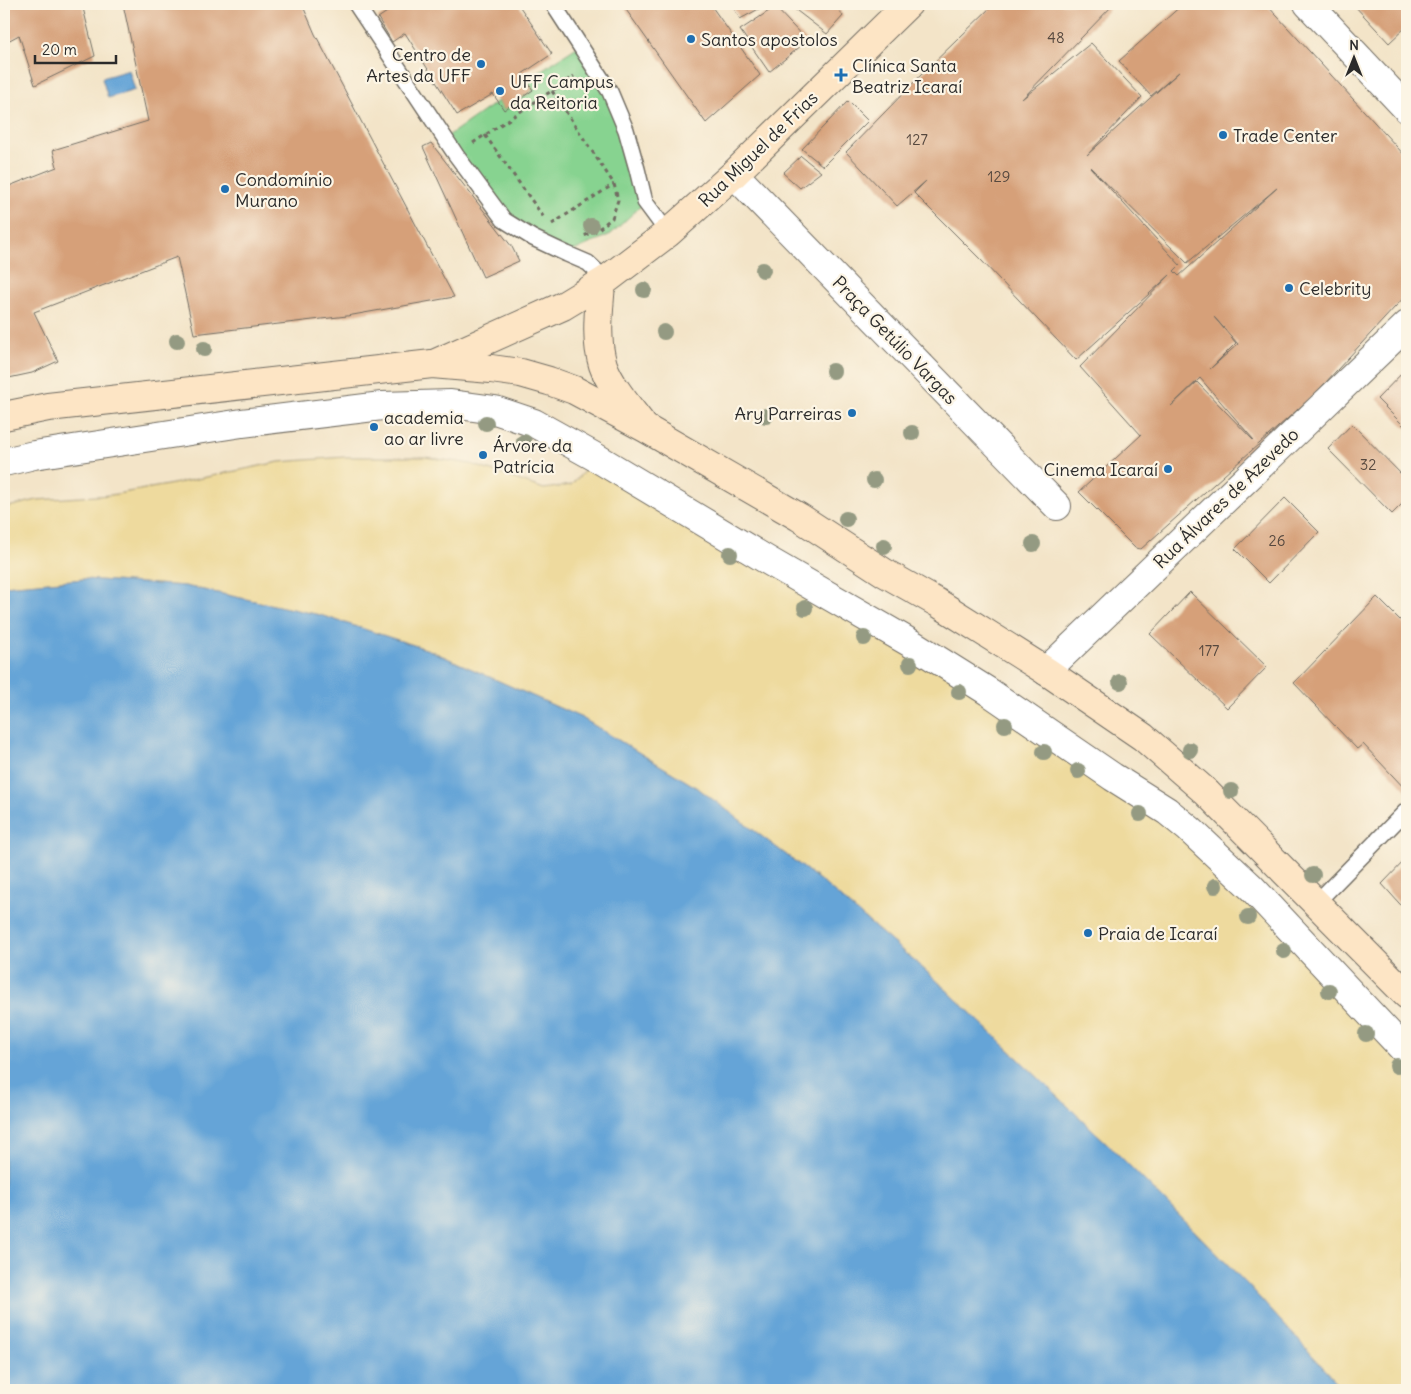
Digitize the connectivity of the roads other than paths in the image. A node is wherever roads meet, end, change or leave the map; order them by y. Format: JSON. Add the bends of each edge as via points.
{"nodes":[{"id":1,"x":356,"y":4,"type":"edge"},
{"id":2,"x":553,"y":4,"type":"edge"},
{"id":3,"x":908,"y":4,"type":"edge"},
{"id":4,"x":1308,"y":4,"type":"edge"},
{"id":5,"x":1407,"y":109,"type":"edge"},
{"id":6,"x":734,"y":174,"type":"junction"},
{"id":7,"x":668,"y":232,"type":"junction"},
{"id":8,"x":603,"y":282,"type":"junction"},
{"id":9,"x":1407,"y":325,"type":"edge"},
{"id":10,"x":432,"y":364,"type":"junction"},
{"id":11,"x":4,"y":416,"type":"edge"},
{"id":12,"x":645,"y":428,"type":"junction"},
{"id":13,"x":4,"y":462,"type":"edge"},
{"id":14,"x":1057,"y":506,"type":"dead end"},
{"id":15,"x":1046,"y":671,"type":"junction"},
{"id":16,"x":1407,"y":810,"type":"edge"},
{"id":17,"x":1316,"y":903,"type":"junction"},
{"id":18,"x":1407,"y":995,"type":"edge"},
{"id":19,"x":1407,"y":1053,"type":"edge"}],
"edges":[{"from":1,"to":8,"type":"lane","via":[[456,155],[504,220],[533,238],[588,262]]},
{"from":2,"to":7,"type":"lane","via":[[610,92],[626,130],[645,202]]},
{"from":3,"to":6,"type":"main road","name":"Rua Miguel de Frias"},
{"from":4,"to":5,"type":"street"},
{"from":6,"to":7,"type":"main road","name":"Rua Miguel de Frias"},
{"from":6,"to":14,"type":"street","name":"Praça Getúlio Vargas"},
{"from":7,"to":8,"type":"main road","name":"Rua Miguel de Frias"},
{"from":8,"to":10,"type":"main road","name":"Rua Miguel de Frias","via":[[563,306]]},
{"from":8,"to":12,"type":"main road","via":[[599,339],[604,365],[616,389]]},
{"from":9,"to":15,"type":"street","name":"Rua Álvares de Azevedo"},
{"from":10,"to":11,"type":"main road","via":[[48,407]]},
{"from":10,"to":12,"type":"main road","via":[[514,372],[549,381],[574,390]]},
{"from":12,"to":15,"type":"main road","via":[[799,517]]},
{"from":13,"to":19,"type":"street","via":[[242,423],[382,406],[451,404],[495,410],[534,423],[914,645],[1167,811],[1252,888]]},
{"from":15,"to":17,"type":"main road","via":[[1143,737],[1206,792]]},
{"from":16,"to":17,"type":"lane"},
{"from":17,"to":18,"type":"main road"}]}
